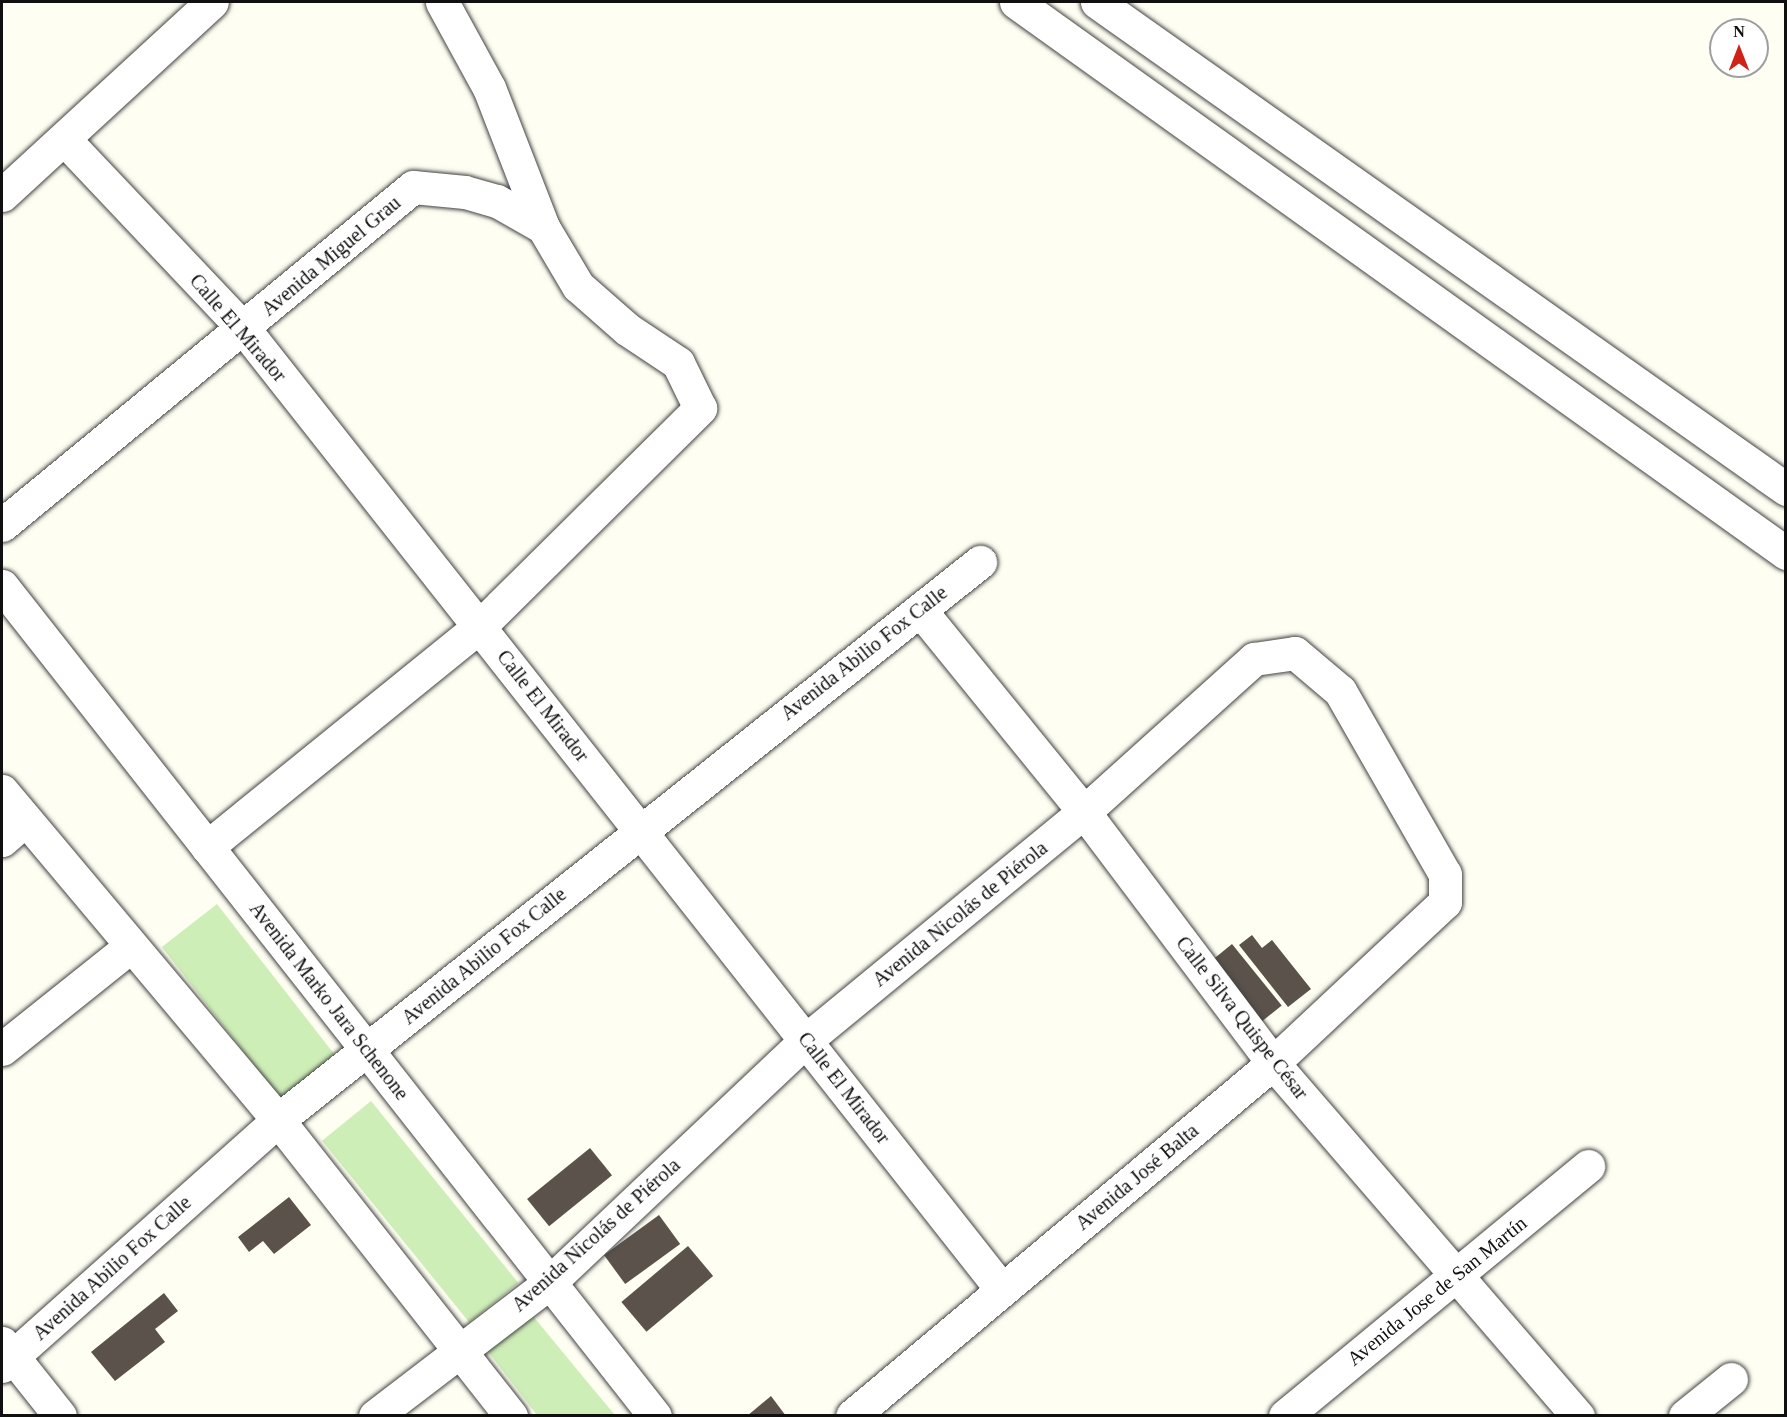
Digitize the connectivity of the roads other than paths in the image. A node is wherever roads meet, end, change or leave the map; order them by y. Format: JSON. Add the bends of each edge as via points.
{"nodes":[{"id":1,"x":212,"y":2,"type":"edge"},
{"id":2,"x":442,"y":2,"type":"edge"},
{"id":3,"x":1016,"y":2,"type":"edge"},
{"id":4,"x":1097,"y":2,"type":"edge"},
{"id":5,"x":65,"y":140,"type":"junction"},
{"id":6,"x":2,"y":195,"type":"edge"},
{"id":7,"x":543,"y":228,"type":"junction"},
{"id":8,"x":244,"y":329,"type":"junction"},
{"id":9,"x":1785,"y":489,"type":"edge"},
{"id":10,"x":2,"y":525,"type":"edge"},
{"id":11,"x":1785,"y":553,"type":"edge"},
{"id":12,"x":980,"y":562,"type":"dead end"},
{"id":13,"x":2,"y":586,"type":"edge"},
{"id":14,"x":920,"y":610,"type":"junction"},
{"id":15,"x":480,"y":626,"type":"junction"},
{"id":16,"x":2,"y":791,"type":"edge"},
{"id":17,"x":1084,"y":812,"type":"junction"},
{"id":18,"x":641,"y":829,"type":"junction"},
{"id":19,"x":13,"y":830,"type":"edge"},
{"id":20,"x":207,"y":847,"type":"junction"},
{"id":21,"x":1414,"y":930,"type":"joint"},
{"id":22,"x":130,"y":947,"type":"junction"},
{"id":23,"x":806,"y":1040,"type":"junction"},
{"id":24,"x":2,"y":1049,"type":"edge"},
{"id":25,"x":368,"y":1049,"type":"junction"},
{"id":26,"x":1273,"y":1063,"type":"junction"},
{"id":27,"x":278,"y":1120,"type":"junction"},
{"id":28,"x":1588,"y":1166,"type":"dead end"},
{"id":29,"x":1454,"y":1276,"type":"junction"},
{"id":30,"x":549,"y":1283,"type":"junction"},
{"id":31,"x":1002,"y":1290,"type":"junction"},
{"id":32,"x":460,"y":1351,"type":"junction"},
{"id":33,"x":5,"y":1355,"type":"edge"},
{"id":34,"x":1731,"y":1379,"type":"dead end"},
{"id":35,"x":60,"y":1416,"type":"edge"},
{"id":36,"x":375,"y":1416,"type":"edge"},
{"id":37,"x":511,"y":1416,"type":"edge"},
{"id":38,"x":655,"y":1416,"type":"edge"},
{"id":39,"x":852,"y":1416,"type":"edge"},
{"id":40,"x":1285,"y":1416,"type":"edge"},
{"id":41,"x":1578,"y":1416,"type":"edge"},
{"id":42,"x":1685,"y":1416,"type":"edge"}],
"edges":[{"from":1,"to":5,"type":"street"},
{"from":2,"to":7,"type":"street","via":[[489,88]]},
{"from":3,"to":11,"type":"street"},
{"from":4,"to":9,"type":"street"},
{"from":5,"to":6,"type":"street"},
{"from":5,"to":8,"type":"street","name":"Calle El Mirador"},
{"from":7,"to":8,"type":"street","name":"Avenida Miguel Grau","via":[[497,201],[465,192],[413,187]]},
{"from":7,"to":15,"type":"street","via":[[578,285],[627,329],[678,363],[700,408]]},
{"from":8,"to":10,"type":"street","name":"Avenida Miguel Grau"},
{"from":8,"to":15,"type":"street","name":"Calle El Mirador"},
{"from":12,"to":14,"type":"street","name":"Avenida Abilio Fox Calle"},
{"from":13,"to":20,"type":"street","name":"Avenida Marko Jara Schenone"},
{"from":14,"to":17,"type":"street","name":"Calle Silva Quispe César"},
{"from":14,"to":18,"type":"street","name":"Avenida Abilio Fox Calle"},
{"from":15,"to":18,"type":"street","name":"Calle El Mirador"},
{"from":15,"to":20,"type":"street"},
{"from":16,"to":19,"type":"street"},
{"from":17,"to":21,"type":"street","name":"Avenida Nicolás de Piérola","via":[[1254,659],[1295,652],[1340,691],[1445,874],[1445,902]]},
{"from":17,"to":23,"type":"street","name":"Avenida Nicolás de Piérola"},
{"from":17,"to":26,"type":"street","name":"Calle Silva Quispe César"},
{"from":18,"to":23,"type":"street","name":"Calle El Mirador"},
{"from":18,"to":25,"type":"street","name":"Avenida Abilio Fox Calle"},
{"from":19,"to":22,"type":"street"},
{"from":20,"to":25,"type":"street","name":"Avenida Marko Jara Schenone"},
{"from":21,"to":26,"type":"street","name":"Avenida José Balta"},
{"from":22,"to":24,"type":"street"},
{"from":22,"to":27,"type":"street"},
{"from":23,"to":30,"type":"street","name":"Avenida Nicolás de Piérola"},
{"from":23,"to":31,"type":"street","name":"Calle El Mirador"},
{"from":25,"to":27,"type":"street","name":"Avenida Abilio Fox Calle"},
{"from":25,"to":30,"type":"street","name":"Avenida Marko Jara Schenone"},
{"from":26,"to":29,"type":"street","name":"Calle Silva Quispe César"},
{"from":26,"to":31,"type":"street","name":"Avenida José Balta"},
{"from":27,"to":32,"type":"street"},
{"from":27,"to":33,"type":"street","name":"Avenida Abilio Fox Calle"},
{"from":28,"to":29,"type":"street","name":"Avenida Jose de San Martín"},
{"from":29,"to":40,"type":"street","name":"Avenida Jose de San Martín"},
{"from":29,"to":41,"type":"street","name":"Calle Silva Quispe César"},
{"from":30,"to":32,"type":"street","name":"Avenida Nicolás de Piérola"},
{"from":30,"to":38,"type":"street","name":"Avenida Marko Jara Schenone"},
{"from":31,"to":39,"type":"street","name":"Avenida José Balta"},
{"from":32,"to":36,"type":"street","name":"Avenida Nicolás de Piérola"},
{"from":32,"to":37,"type":"street"},
{"from":33,"to":35,"type":"street"},
{"from":34,"to":42,"type":"street"}]}
